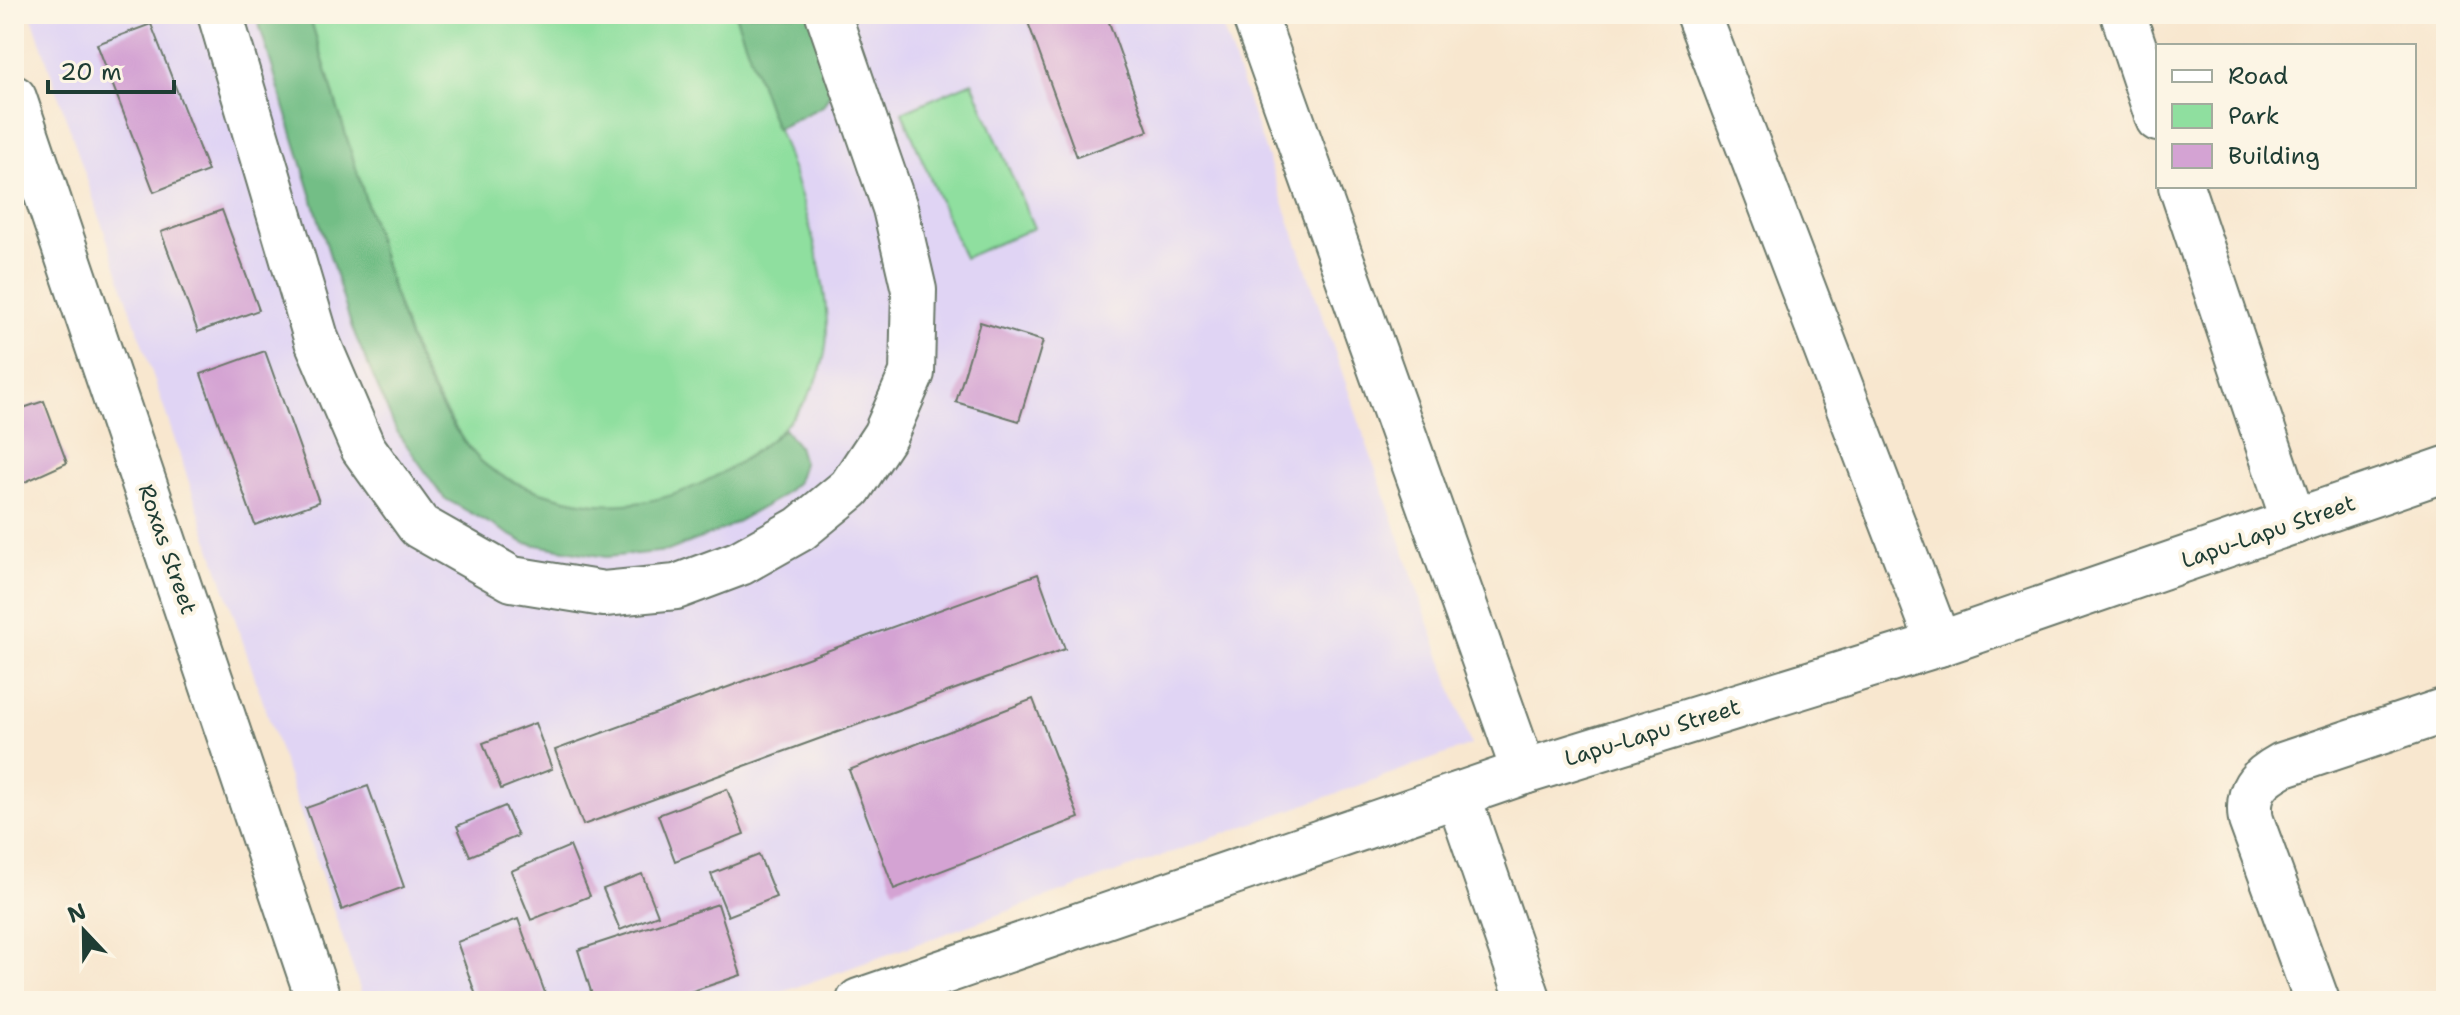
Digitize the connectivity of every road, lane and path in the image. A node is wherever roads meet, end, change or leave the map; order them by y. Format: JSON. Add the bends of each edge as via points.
{"nodes":[{"id":1,"x":220,"y":14,"type":"edge"},
{"id":2,"x":828,"y":14,"type":"edge"},
{"id":3,"x":1254,"y":14,"type":"edge"},
{"id":4,"x":1698,"y":14,"type":"edge"},
{"id":5,"x":2123,"y":14,"type":"edge"},
{"id":6,"x":14,"y":98,"type":"edge"},
{"id":7,"x":2156,"y":113,"type":"edge"},
{"id":8,"x":2182,"y":188,"type":"edge"},
{"id":9,"x":2446,"y":469,"type":"edge"},
{"id":10,"x":2294,"y":522,"type":"junction"},
{"id":11,"x":1939,"y":644,"type":"junction"},
{"id":12,"x":2446,"y":710,"type":"edge"},
{"id":13,"x":1524,"y":772,"type":"junction"},
{"id":14,"x":1458,"y":795,"type":"junction"},
{"id":15,"x":319,"y":1001,"type":"edge"},
{"id":16,"x":859,"y":1001,"type":"edge"},
{"id":17,"x":1529,"y":1001,"type":"edge"},
{"id":18,"x":2317,"y":1001,"type":"edge"}],
"edges":[{"from":1,"to":2,"type":"street","via":[[317,341],[363,448],[419,526],[512,579],[604,594],[676,587],[740,563],[800,529],[850,488],[885,435],[912,373],[914,290],[895,208]]},
{"from":3,"to":13,"type":"street"},
{"from":4,"to":11,"type":"street"},
{"from":5,"to":7,"type":"street"},
{"from":6,"to":15,"type":"street","name":"Roxas Street"},
{"from":8,"to":10,"type":"street"},
{"from":9,"to":10,"type":"street","name":"Lapu-Lapu Street"},
{"from":10,"to":11,"type":"street","name":"Lapu-Lapu Street"},
{"from":11,"to":13,"type":"street","name":"Lapu-Lapu Street"},
{"from":12,"to":18,"type":"street","via":[[2282,765],[2261,776],[2252,790],[2251,820]]},
{"from":13,"to":14,"type":"street","name":"Lapu-Lapu Street"},
{"from":14,"to":16,"type":"street","name":"Lapu-Lapu Street"},
{"from":14,"to":17,"type":"street"}]}
